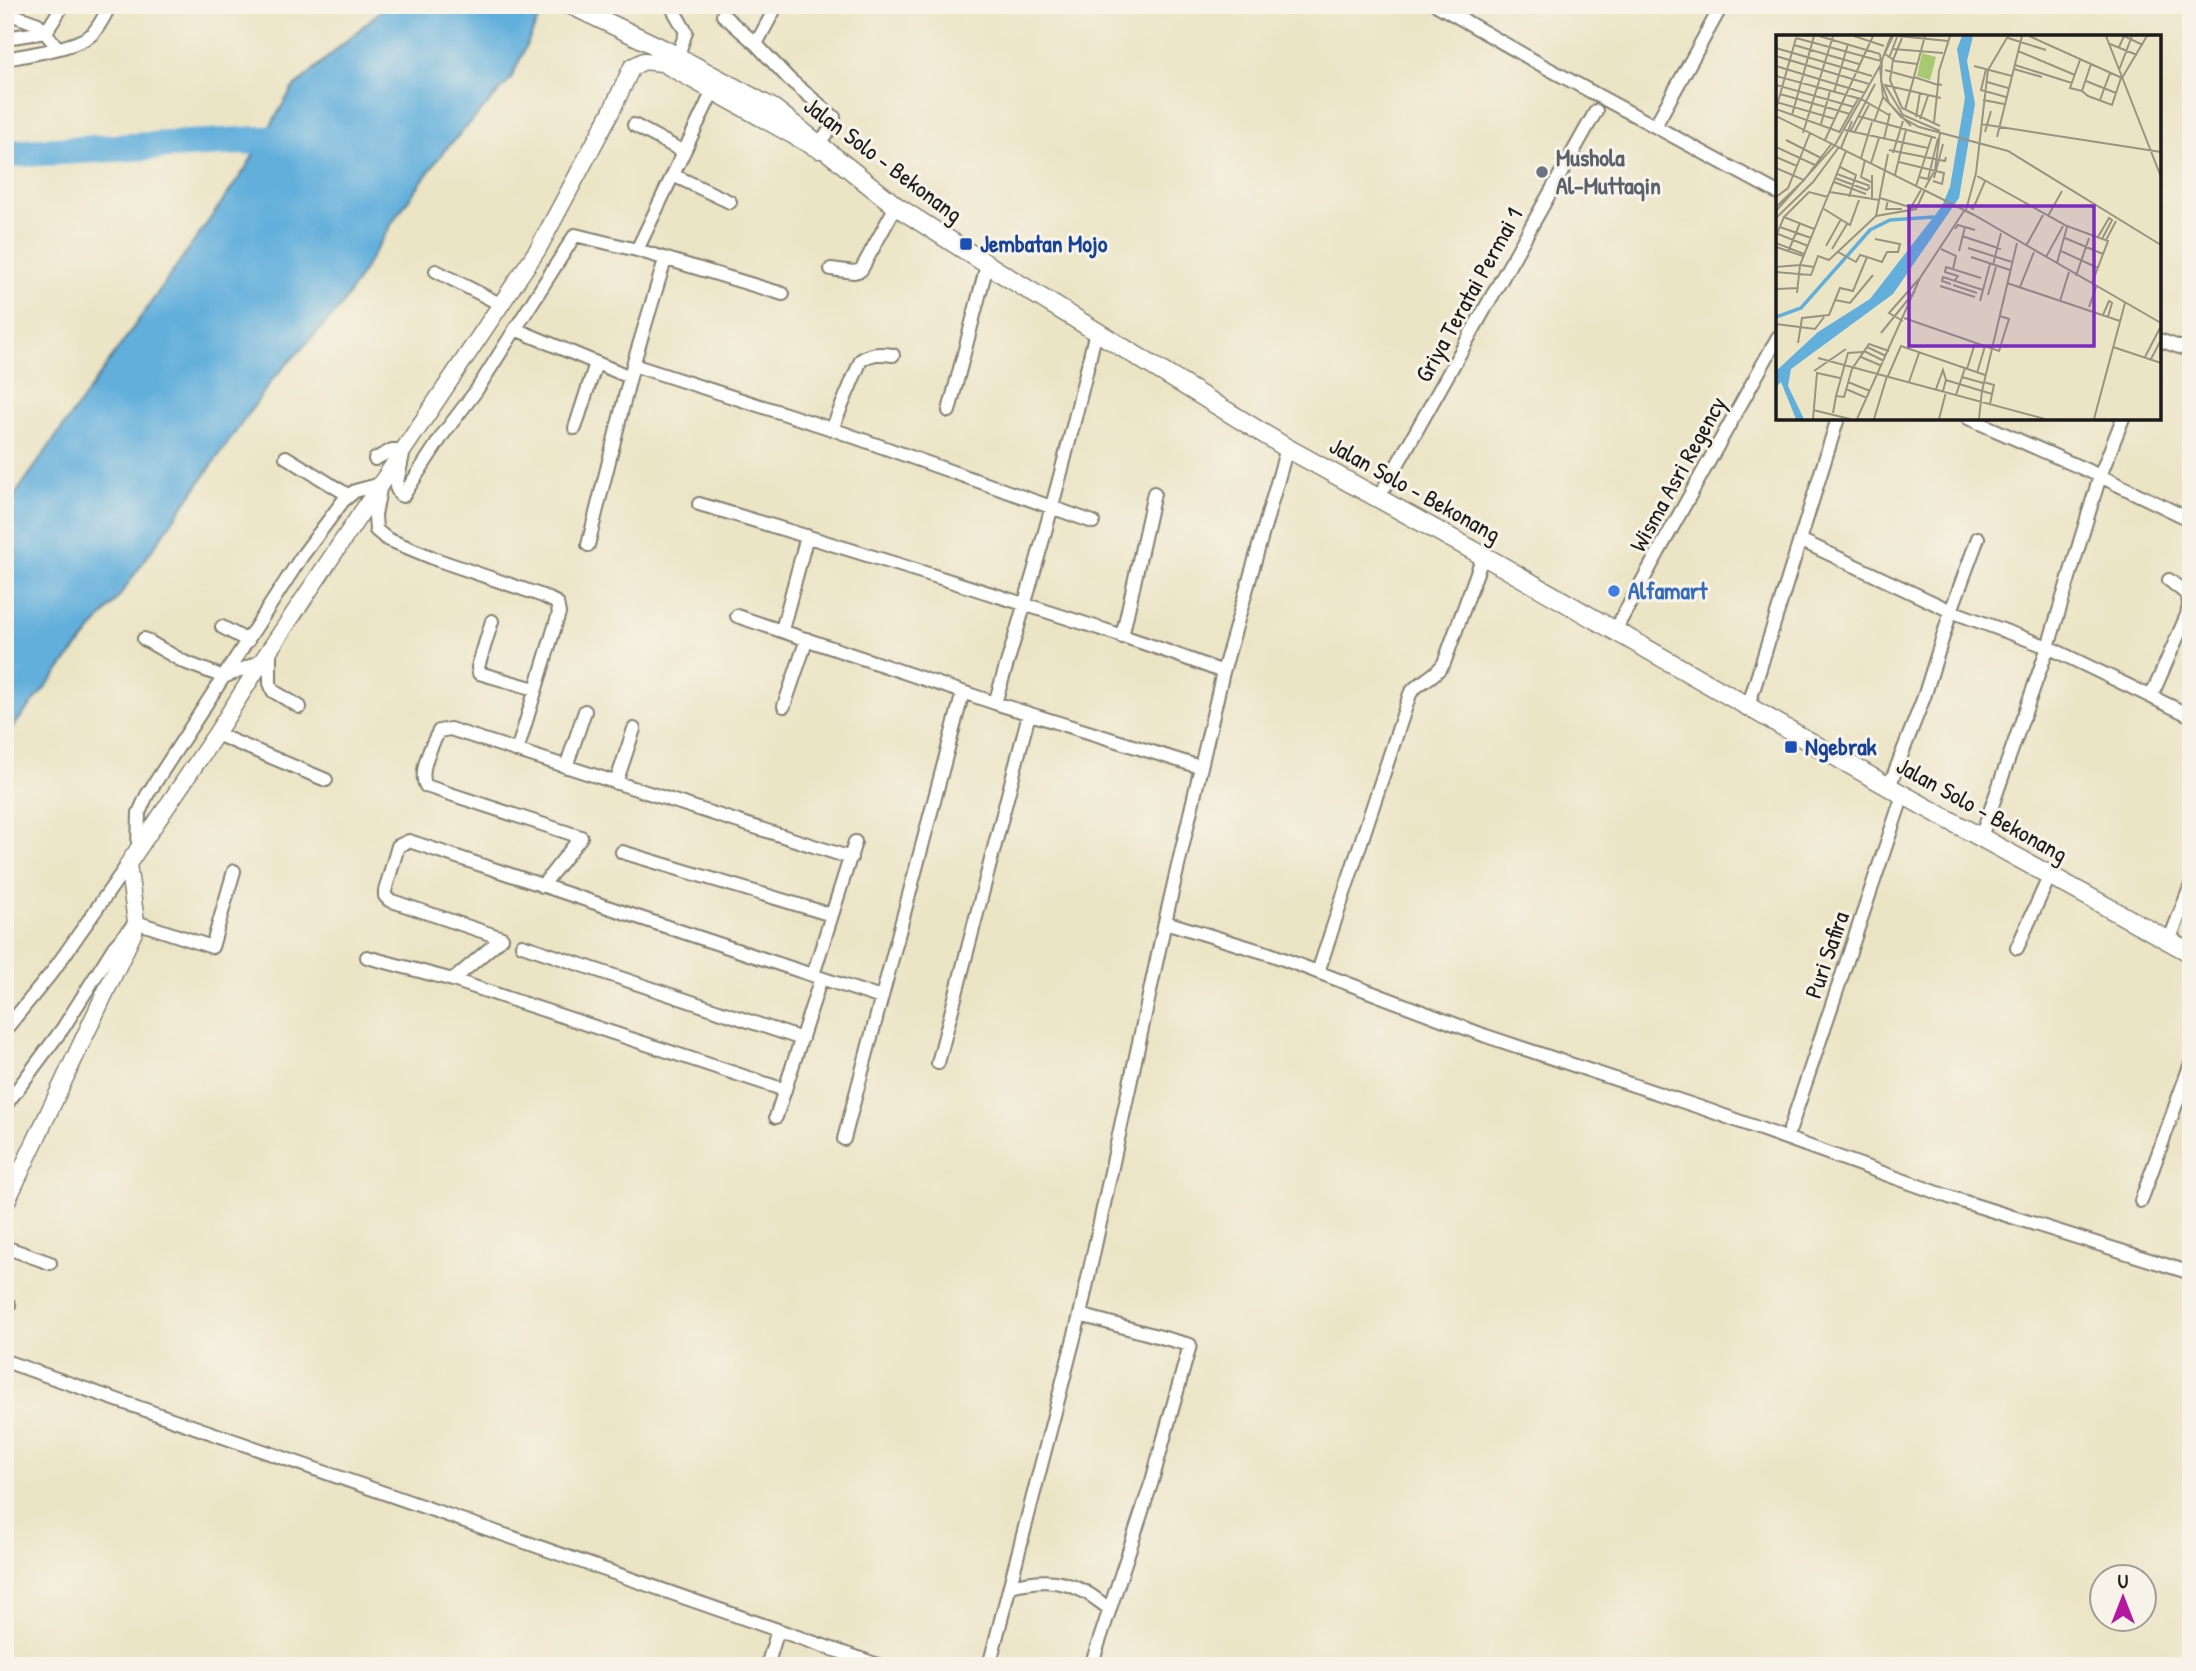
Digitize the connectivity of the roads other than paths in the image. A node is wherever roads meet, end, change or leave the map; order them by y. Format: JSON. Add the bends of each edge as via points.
{"nodes":[{"id":1,"x":63,"y":5,"type":"edge"},
{"id":2,"x":110,"y":5,"type":"edge"},
{"id":3,"x":571,"y":5,"type":"edge"},
{"id":4,"x":674,"y":5,"type":"edge"},
{"id":5,"x":777,"y":5,"type":"edge"},
{"id":6,"x":1437,"y":5,"type":"edge"},
{"id":7,"x":1722,"y":5,"type":"edge"},
{"id":8,"x":5,"y":12,"type":"edge"},
{"id":9,"x":723,"y":15,"type":"dead end"},
{"id":10,"x":46,"y":32,"type":"junction"},
{"id":11,"x":5,"y":38,"type":"edge"},
{"id":12,"x":756,"y":44,"type":"junction"},
{"id":13,"x":58,"y":48,"type":"junction"},
{"id":14,"x":677,"y":58,"type":"junction"},
{"id":15,"x":5,"y":60,"type":"edge"},
{"id":16,"x":713,"y":91,"type":"junction"},
{"id":17,"x":1596,"y":111,"type":"dead end"},
{"id":18,"x":634,"y":125,"type":"dead end"},
{"id":19,"x":1655,"y":126,"type":"junction"},
{"id":20,"x":818,"y":143,"type":"junction"},
{"id":21,"x":684,"y":152,"type":"junction"},
{"id":22,"x":836,"y":158,"type":"junction"},
{"id":23,"x":673,"y":175,"type":"junction"},
{"id":24,"x":1776,"y":191,"type":"edge"},
{"id":25,"x":730,"y":202,"type":"dead end"},
{"id":26,"x":895,"y":206,"type":"junction"},
{"id":27,"x":637,"y":250,"type":"junction"},
{"id":28,"x":665,"y":260,"type":"junction"},
{"id":29,"x":988,"y":265,"type":"junction"},
{"id":30,"x":831,"y":269,"type":"dead end"},
{"id":31,"x":436,"y":271,"type":"dead end"},
{"id":32,"x":783,"y":294,"type":"dead end"},
{"id":33,"x":500,"y":304,"type":"junction"},
{"id":34,"x":515,"y":329,"type":"junction"},
{"id":35,"x":1096,"y":331,"type":"junction"},
{"id":36,"x":1776,"y":341,"type":"edge"},
{"id":37,"x":2161,"y":341,"type":"edge"},
{"id":38,"x":2191,"y":351,"type":"edge"},
{"id":39,"x":893,"y":355,"type":"dead end"},
{"id":40,"x":596,"y":363,"type":"junction"},
{"id":41,"x":631,"y":371,"type":"junction"},
{"id":42,"x":949,"y":411,"type":"dead end"},
{"id":43,"x":1837,"y":420,"type":"edge"},
{"id":44,"x":1972,"y":420,"type":"edge"},
{"id":45,"x":2122,"y":420,"type":"edge"},
{"id":46,"x":575,"y":428,"type":"dead end"},
{"id":47,"x":832,"y":429,"type":"junction"},
{"id":48,"x":1287,"y":448,"type":"junction"},
{"id":49,"x":404,"y":450,"type":"junction"},
{"id":50,"x":286,"y":457,"type":"dead end"},
{"id":51,"x":375,"y":459,"type":"dead end"},
{"id":52,"x":2100,"y":477,"type":"junction"},
{"id":53,"x":381,"y":484,"type":"junction"},
{"id":54,"x":1154,"y":493,"type":"dead end"},
{"id":55,"x":348,"y":495,"type":"junction"},
{"id":56,"x":1378,"y":499,"type":"junction"},
{"id":57,"x":699,"y":504,"type":"dead end"},
{"id":58,"x":1050,"y":508,"type":"junction"},
{"id":59,"x":2191,"y":520,"type":"edge"},
{"id":60,"x":1093,"y":522,"type":"dead end"},
{"id":61,"x":807,"y":536,"type":"junction"},
{"id":62,"x":1978,"y":538,"type":"dead end"},
{"id":63,"x":1800,"y":540,"type":"junction"},
{"id":64,"x":588,"y":545,"type":"dead end"},
{"id":65,"x":1483,"y":556,"type":"junction"},
{"id":66,"x":2169,"y":580,"type":"dead end"},
{"id":67,"x":1025,"y":605,"type":"junction"},
{"id":68,"x":1951,"y":611,"type":"junction"},
{"id":69,"x":737,"y":616,"type":"dead end"},
{"id":70,"x":492,"y":621,"type":"dead end"},
{"id":71,"x":222,"y":627,"type":"dead end"},
{"id":72,"x":782,"y":630,"type":"junction"},
{"id":73,"x":1614,"y":632,"type":"junction"},
{"id":74,"x":1122,"y":637,"type":"junction"},
{"id":75,"x":144,"y":639,"type":"dead end"},
{"id":76,"x":807,"y":639,"type":"junction"},
{"id":77,"x":248,"y":640,"type":"junction"},
{"id":78,"x":2048,"y":647,"type":"junction"},
{"id":79,"x":266,"y":655,"type":"junction"},
{"id":80,"x":1223,"y":672,"type":"junction"},
{"id":81,"x":224,"y":677,"type":"junction"},
{"id":82,"x":535,"y":689,"type":"junction"},
{"id":83,"x":963,"y":692,"type":"junction"},
{"id":84,"x":2151,"y":697,"type":"junction"},
{"id":85,"x":995,"y":703,"type":"junction"},
{"id":86,"x":784,"y":706,"type":"dead end"},
{"id":87,"x":300,"y":707,"type":"dead end"},
{"id":88,"x":1748,"y":707,"type":"junction"},
{"id":89,"x":585,"y":711,"type":"dead end"},
{"id":90,"x":1029,"y":714,"type":"junction"},
{"id":91,"x":2191,"y":716,"type":"edge"},
{"id":92,"x":634,"y":729,"type":"dead end"},
{"id":93,"x":216,"y":734,"type":"junction"},
{"id":94,"x":517,"y":751,"type":"junction"},
{"id":95,"x":566,"y":767,"type":"junction"},
{"id":96,"x":1200,"y":767,"type":"junction"},
{"id":97,"x":326,"y":780,"type":"dead end"},
{"id":98,"x":616,"y":783,"type":"junction"},
{"id":99,"x":1896,"y":791,"type":"junction"},
{"id":100,"x":1981,"y":837,"type":"junction"},
{"id":101,"x":855,"y":842,"type":"dead end"},
{"id":102,"x":138,"y":847,"type":"junction"},
{"id":103,"x":622,"y":852,"type":"dead end"},
{"id":104,"x":851,"y":859,"type":"junction"},
{"id":105,"x":128,"y":864,"type":"junction"},
{"id":106,"x":234,"y":871,"type":"dead end"},
{"id":107,"x":2050,"y":875,"type":"junction"},
{"id":108,"x":2191,"y":885,"type":"edge"},
{"id":109,"x":542,"y":886,"type":"junction"},
{"id":110,"x":135,"y":915,"type":"junction"},
{"id":111,"x":832,"y":915,"type":"junction"},
{"id":112,"x":1165,"y":922,"type":"junction"},
{"id":113,"x":2169,"y":941,"type":"junction"},
{"id":114,"x":522,"y":945,"type":"dead end"},
{"id":115,"x":2017,"y":948,"type":"dead end"},
{"id":116,"x":2191,"y":953,"type":"edge"},
{"id":117,"x":367,"y":957,"type":"dead end"},
{"id":118,"x":1318,"y":972,"type":"junction"},
{"id":119,"x":817,"y":976,"type":"junction"},
{"id":120,"x":453,"y":980,"type":"junction"},
{"id":121,"x":881,"y":998,"type":"junction"},
{"id":122,"x":5,"y":1030,"type":"edge"},
{"id":123,"x":802,"y":1039,"type":"junction"},
{"id":124,"x":938,"y":1063,"type":"dead end"},
{"id":125,"x":2191,"y":1063,"type":"edge"},
{"id":126,"x":785,"y":1090,"type":"junction"},
{"id":127,"x":5,"y":1106,"type":"edge"},
{"id":128,"x":776,"y":1117,"type":"dead end"},
{"id":129,"x":1790,"y":1129,"type":"dead end"},
{"id":130,"x":844,"y":1139,"type":"dead end"},
{"id":131,"x":2141,"y":1201,"type":"dead end"},
{"id":132,"x":5,"y":1205,"type":"edge"},
{"id":133,"x":5,"y":1247,"type":"edge"},
{"id":134,"x":50,"y":1263,"type":"dead end"},
{"id":135,"x":2191,"y":1273,"type":"edge"},
{"id":136,"x":1080,"y":1315,"type":"junction"},
{"id":137,"x":5,"y":1361,"type":"edge"},
{"id":138,"x":1010,"y":1586,"type":"junction"},
{"id":139,"x":1109,"y":1608,"type":"junction"},
{"id":140,"x":778,"y":1630,"type":"junction"},
{"id":141,"x":767,"y":1666,"type":"edge"},
{"id":142,"x":881,"y":1666,"type":"edge"},
{"id":143,"x":989,"y":1666,"type":"edge"},
{"id":144,"x":1091,"y":1666,"type":"edge"}],
"edges":[{"from":1,"to":10,"type":"street"},
{"from":2,"to":13,"type":"street","via":[[93,33]]},
{"from":3,"to":14,"type":"main road","name":"Jalan Solo - Bekonang"},
{"from":4,"to":14,"type":"street","via":[[686,32]]},
{"from":5,"to":12,"type":"street"},
{"from":6,"to":19,"type":"street"},
{"from":7,"to":19,"type":"street"},
{"from":8,"to":10,"type":"street","via":[[38,24]]},
{"from":9,"to":12,"type":"street"},
{"from":10,"to":11,"type":"street"},
{"from":10,"to":13,"type":"street"},
{"from":12,"to":20,"type":"street","via":[[834,117],[834,126]]},
{"from":13,"to":15,"type":"street"},
{"from":14,"to":20,"type":"main road","name":"Jalan Solo - Bekonang","via":[[774,109]]},
{"from":16,"to":21,"type":"street"},
{"from":16,"to":22,"type":"street"},
{"from":16,"to":33,"type":"street","via":[[662,63],[637,62],[538,249]]},
{"from":17,"to":56,"type":"street","name":"Griya Teratai Permai 1"},
{"from":18,"to":21,"type":"street"},
{"from":19,"to":24,"type":"street"},
{"from":20,"to":22,"type":"main road","name":"Jalan Solo - Bekonang"},
{"from":21,"to":23,"type":"street"},
{"from":22,"to":26,"type":"main road","name":"Jalan Solo - Bekonang"},
{"from":23,"to":25,"type":"street"},
{"from":23,"to":27,"type":"street"},
{"from":26,"to":29,"type":"main road","name":"Jalan Solo - Bekonang"},
{"from":26,"to":30,"type":"street","via":[[861,270]]},
{"from":27,"to":28,"type":"street"},
{"from":27,"to":34,"type":"street","via":[[575,235]]},
{"from":28,"to":32,"type":"street"},
{"from":28,"to":41,"type":"street"},
{"from":29,"to":35,"type":"main road","name":"Jalan Solo - Bekonang"},
{"from":29,"to":42,"type":"street"},
{"from":31,"to":33,"type":"street"},
{"from":33,"to":49,"type":"street"},
{"from":34,"to":40,"type":"street"},
{"from":34,"to":49,"type":"street","via":[[401,496],[396,487]]},
{"from":35,"to":48,"type":"main road","name":"Jalan Solo - Bekonang"},
{"from":35,"to":58,"type":"street"},
{"from":36,"to":73,"type":"street","name":"Wisma Asri Regency"},
{"from":37,"to":38,"type":"street"},
{"from":39,"to":47,"type":"street","via":[[880,353],[861,360]]},
{"from":40,"to":41,"type":"street"},
{"from":40,"to":46,"type":"street"},
{"from":41,"to":47,"type":"street"},
{"from":41,"to":64,"type":"street"},
{"from":43,"to":63,"type":"street"},
{"from":44,"to":52,"type":"street"},
{"from":45,"to":52,"type":"street"},
{"from":47,"to":58,"type":"street"},
{"from":48,"to":56,"type":"main road","name":"Jalan Solo - Bekonang"},
{"from":48,"to":80,"type":"street"},
{"from":49,"to":51,"type":"street","via":[[392,450]]},
{"from":49,"to":53,"type":"street"},
{"from":50,"to":55,"type":"street"},
{"from":52,"to":59,"type":"street"},
{"from":52,"to":78,"type":"street"},
{"from":53,"to":55,"type":"street"},
{"from":53,"to":79,"type":"street"},
{"from":53,"to":82,"type":"street","via":[[376,530],[387,540],[557,603],[559,613]]},
{"from":54,"to":74,"type":"street"},
{"from":55,"to":77,"type":"street"},
{"from":56,"to":65,"type":"main road","name":"Jalan Solo - Bekonang"},
{"from":57,"to":61,"type":"street"},
{"from":58,"to":60,"type":"street"},
{"from":58,"to":67,"type":"street"},
{"from":61,"to":67,"type":"street"},
{"from":61,"to":72,"type":"street"},
{"from":62,"to":68,"type":"street","name":"Puri Safira"},
{"from":63,"to":68,"type":"street"},
{"from":63,"to":88,"type":"street"},
{"from":65,"to":73,"type":"main road","name":"Jalan Solo - Bekonang"},
{"from":65,"to":118,"type":"street","via":[[1444,663],[1410,694]]},
{"from":66,"to":84,"type":"street","via":[[2184,591],[2189,605]]},
{"from":67,"to":74,"type":"street"},
{"from":67,"to":85,"type":"street"},
{"from":68,"to":78,"type":"street"},
{"from":68,"to":99,"type":"street","name":"Puri Safira"},
{"from":69,"to":72,"type":"street"},
{"from":70,"to":82,"type":"street","via":[[479,673]]},
{"from":71,"to":77,"type":"street"},
{"from":72,"to":76,"type":"street"},
{"from":73,"to":88,"type":"main road","name":"Jalan Solo - Bekonang"},
{"from":74,"to":80,"type":"street"},
{"from":75,"to":81,"type":"street","via":[[184,662]]},
{"from":76,"to":83,"type":"street"},
{"from":76,"to":86,"type":"street"},
{"from":77,"to":81,"type":"street"},
{"from":78,"to":84,"type":"street"},
{"from":78,"to":100,"type":"street"},
{"from":79,"to":81,"type":"street"},
{"from":79,"to":87,"type":"street","via":[[273,691]]},
{"from":79,"to":93,"type":"street"},
{"from":80,"to":96,"type":"street"},
{"from":81,"to":102,"type":"street","via":[[147,795],[139,813]]},
{"from":82,"to":94,"type":"street"},
{"from":83,"to":85,"type":"street"},
{"from":83,"to":121,"type":"street"},
{"from":84,"to":91,"type":"street"},
{"from":85,"to":90,"type":"street"},
{"from":88,"to":99,"type":"main road","name":"Jalan Solo - Bekonang"},
{"from":89,"to":95,"type":"street"},
{"from":90,"to":96,"type":"street"},
{"from":90,"to":124,"type":"street"},
{"from":92,"to":98,"type":"street"},
{"from":93,"to":97,"type":"street"},
{"from":93,"to":102,"type":"street"},
{"from":94,"to":95,"type":"street"},
{"from":94,"to":109,"type":"street","via":[[450,729],[439,731],[423,783],[581,837]]},
{"from":95,"to":98,"type":"street"},
{"from":96,"to":112,"type":"street"},
{"from":98,"to":104,"type":"street"},
{"from":99,"to":100,"type":"main road","name":"Jalan Solo - Bekonang"},
{"from":99,"to":129,"type":"street","name":"Puri Safira"},
{"from":100,"to":107,"type":"main road","name":"Jalan Solo - Bekonang"},
{"from":101,"to":104,"type":"street"},
{"from":102,"to":105,"type":"street"},
{"from":103,"to":111,"type":"street"},
{"from":104,"to":111,"type":"street"},
{"from":105,"to":110,"type":"street"},
{"from":105,"to":122,"type":"street"},
{"from":106,"to":110,"type":"street","via":[[212,947]]},
{"from":107,"to":113,"type":"main road","name":"Jalan Solo - Bekonang"},
{"from":107,"to":115,"type":"street"},
{"from":108,"to":113,"type":"street"},
{"from":109,"to":119,"type":"street"},
{"from":109,"to":120,"type":"street","via":[[409,841],[398,846],[384,891],[389,901],[502,938]]},
{"from":110,"to":127,"type":"street","via":[[63,1028]]},
{"from":110,"to":132,"type":"street","via":[[134,932]]},
{"from":111,"to":119,"type":"street"},
{"from":112,"to":118,"type":"street"},
{"from":112,"to":136,"type":"street"},
{"from":113,"to":116,"type":"main road","name":"Jalan Solo - Bekonang"},
{"from":114,"to":123,"type":"street"},
{"from":117,"to":120,"type":"street"},
{"from":118,"to":135,"type":"street","via":[[1486,1036],[1940,1193]]},
{"from":119,"to":121,"type":"street"},
{"from":119,"to":123,"type":"street"},
{"from":120,"to":126,"type":"street"},
{"from":121,"to":130,"type":"street"},
{"from":123,"to":126,"type":"street"},
{"from":125,"to":131,"type":"street"},
{"from":126,"to":128,"type":"street"},
{"from":133,"to":134,"type":"street"},
{"from":136,"to":138,"type":"street"},
{"from":136,"to":139,"type":"street","via":[[1189,1345],[1152,1481]]},
{"from":137,"to":140,"type":"street"},
{"from":138,"to":139,"type":"street","via":[[1058,1580]]},
{"from":138,"to":143,"type":"street"},
{"from":139,"to":144,"type":"street"},
{"from":140,"to":141,"type":"street"},
{"from":140,"to":142,"type":"street"}]}
